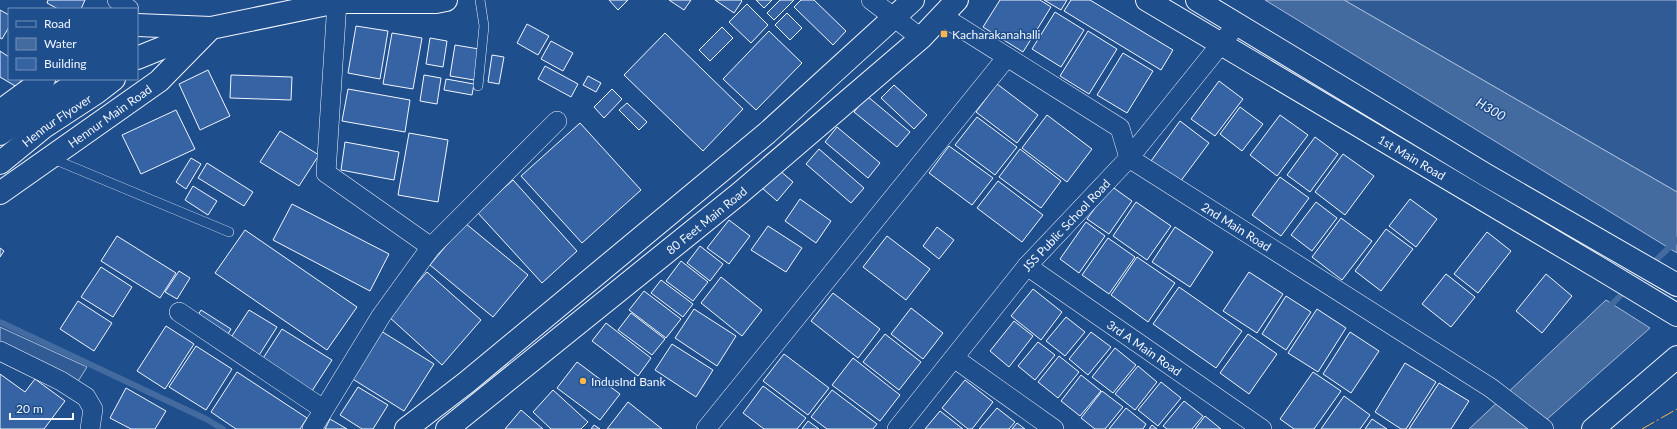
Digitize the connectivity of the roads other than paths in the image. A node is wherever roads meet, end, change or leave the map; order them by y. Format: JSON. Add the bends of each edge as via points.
{"nodes":[{"id":1,"x":117,"y":0,"type":"edge"},
{"id":2,"x":446,"y":0,"type":"edge"},
{"id":3,"x":480,"y":0,"type":"edge"},
{"id":4,"x":871,"y":0,"type":"edge"},
{"id":5,"x":913,"y":0,"type":"edge"},
{"id":6,"x":956,"y":0,"type":"edge"},
{"id":7,"x":1147,"y":0,"type":"edge"},
{"id":8,"x":1197,"y":0,"type":"edge"},
{"id":9,"x":337,"y":2,"type":"junction"},
{"id":10,"x":128,"y":8,"type":"edge"},
{"id":11,"x":942,"y":16,"type":"junction"},
{"id":12,"x":895,"y":18,"type":"junction"},
{"id":13,"x":141,"y":22,"type":"edge"},
{"id":14,"x":1237,"y":24,"type":"junction"},
{"id":15,"x":211,"y":28,"type":"junction"},
{"id":16,"x":920,"y":38,"type":"junction"},
{"id":17,"x":1220,"y":45,"type":"junction"},
{"id":18,"x":140,"y":57,"type":"edge"},
{"id":19,"x":1007,"y":57,"type":"junction"},
{"id":20,"x":43,"y":80,"type":"edge"},
{"id":21,"x":86,"y":80,"type":"edge"},
{"id":22,"x":113,"y":80,"type":"edge"},
{"id":23,"x":478,"y":86,"type":"dead end"},
{"id":24,"x":0,"y":111,"type":"edge"},
{"id":25,"x":558,"y":120,"type":"dead end"},
{"id":26,"x":0,"y":134,"type":"edge"},
{"id":27,"x":52,"y":158,"type":"junction"},
{"id":28,"x":1129,"y":158,"type":"junction"},
{"id":29,"x":0,"y":163,"type":"edge"},
{"id":30,"x":0,"y":193,"type":"edge"},
{"id":31,"x":229,"y":232,"type":"dead end"},
{"id":32,"x":431,"y":247,"type":"junction"},
{"id":33,"x":1027,"y":266,"type":"junction"},
{"id":34,"x":1677,"y":285,"type":"edge"},
{"id":35,"x":179,"y":312,"type":"dead end"},
{"id":36,"x":1677,"y":315,"type":"edge"},
{"id":37,"x":0,"y":351,"type":"edge"},
{"id":38,"x":1677,"y":357,"type":"edge"},
{"id":39,"x":954,"y":358,"type":"junction"},
{"id":40,"x":323,"y":409,"type":"junction"},
{"id":41,"x":1542,"y":428,"type":"edge"},
{"id":42,"x":90,"y":429,"type":"edge"},
{"id":43,"x":312,"y":429,"type":"edge"},
{"id":44,"x":406,"y":429,"type":"edge"},
{"id":45,"x":447,"y":429,"type":"edge"},
{"id":46,"x":706,"y":429,"type":"edge"},
{"id":47,"x":897,"y":429,"type":"edge"},
{"id":48,"x":1054,"y":429,"type":"edge"},
{"id":49,"x":1262,"y":429,"type":"edge"},
{"id":50,"x":1593,"y":429,"type":"edge"}],
"edges":[{"from":1,"to":10,"type":"street"},
{"from":2,"to":9,"type":"main road"},
{"from":3,"to":23,"type":"lane","via":[[484,26]]},
{"from":4,"to":12,"type":"street"},
{"from":5,"to":12,"type":"main road"},
{"from":6,"to":11,"type":"main road","name":"80 Feet Main Road"},
{"from":7,"to":17,"type":"main road","name":"1st Main Road"},
{"from":8,"to":14,"type":"main road"},
{"from":9,"to":15,"type":"main road"},
{"from":9,"to":32,"type":"street","via":[[326,172]]},
{"from":11,"to":16,"type":"main road","name":"80 Feet Main Road"},
{"from":11,"to":19,"type":"street"},
{"from":12,"to":16,"type":"street"},
{"from":12,"to":44,"type":"main road","via":[[767,133],[467,382]]},
{"from":13,"to":15,"type":"main road"},
{"from":14,"to":17,"type":"street","name":"JSS Public School Road"},
{"from":14,"to":34,"type":"main road","via":[[1486,175]]},
{"from":15,"to":18,"type":"main road"},
{"from":15,"to":27,"type":"main road","name":"Hennur Main Road","via":[[159,81]]},
{"from":16,"to":45,"type":"main road","name":"80 Feet Main Road","via":[[740,193]]},
{"from":17,"to":28,"type":"street","name":"JSS Public School Road"},
{"from":17,"to":36,"type":"main road","name":"1st Main Road"},
{"from":19,"to":28,"type":"street","via":[[1120,128]]},
{"from":19,"to":46,"type":"street"},
{"from":20,"to":24,"type":"main road"},
{"from":21,"to":26,"type":"main road","name":"Hennur Flyover","via":[[68,88]]},
{"from":22,"to":29,"type":"main road","name":"Hennur Flyover","via":[[44,127]]},
{"from":25,"to":32,"type":"street"},
{"from":27,"to":30,"type":"main road","name":"Hennur Main Road"},
{"from":27,"to":31,"type":"lane"},
{"from":28,"to":33,"type":"street","name":"JSS Public School Road"},
{"from":28,"to":41,"type":"street","name":"2nd Main Road","via":[[1491,388]]},
{"from":32,"to":40,"type":"street","via":[[381,316]]},
{"from":33,"to":39,"type":"street","name":"JSS Public School Road"},
{"from":33,"to":49,"type":"street","name":"3rd A Main Road"},
{"from":35,"to":40,"type":"street"},
{"from":37,"to":42,"type":"street","via":[[62,381],[86,397],[93,409]]},
{"from":38,"to":50,"type":"main road"},
{"from":39,"to":47,"type":"street","name":"JSS Public School Road"},
{"from":39,"to":48,"type":"street"},
{"from":40,"to":43,"type":"street"}]}
